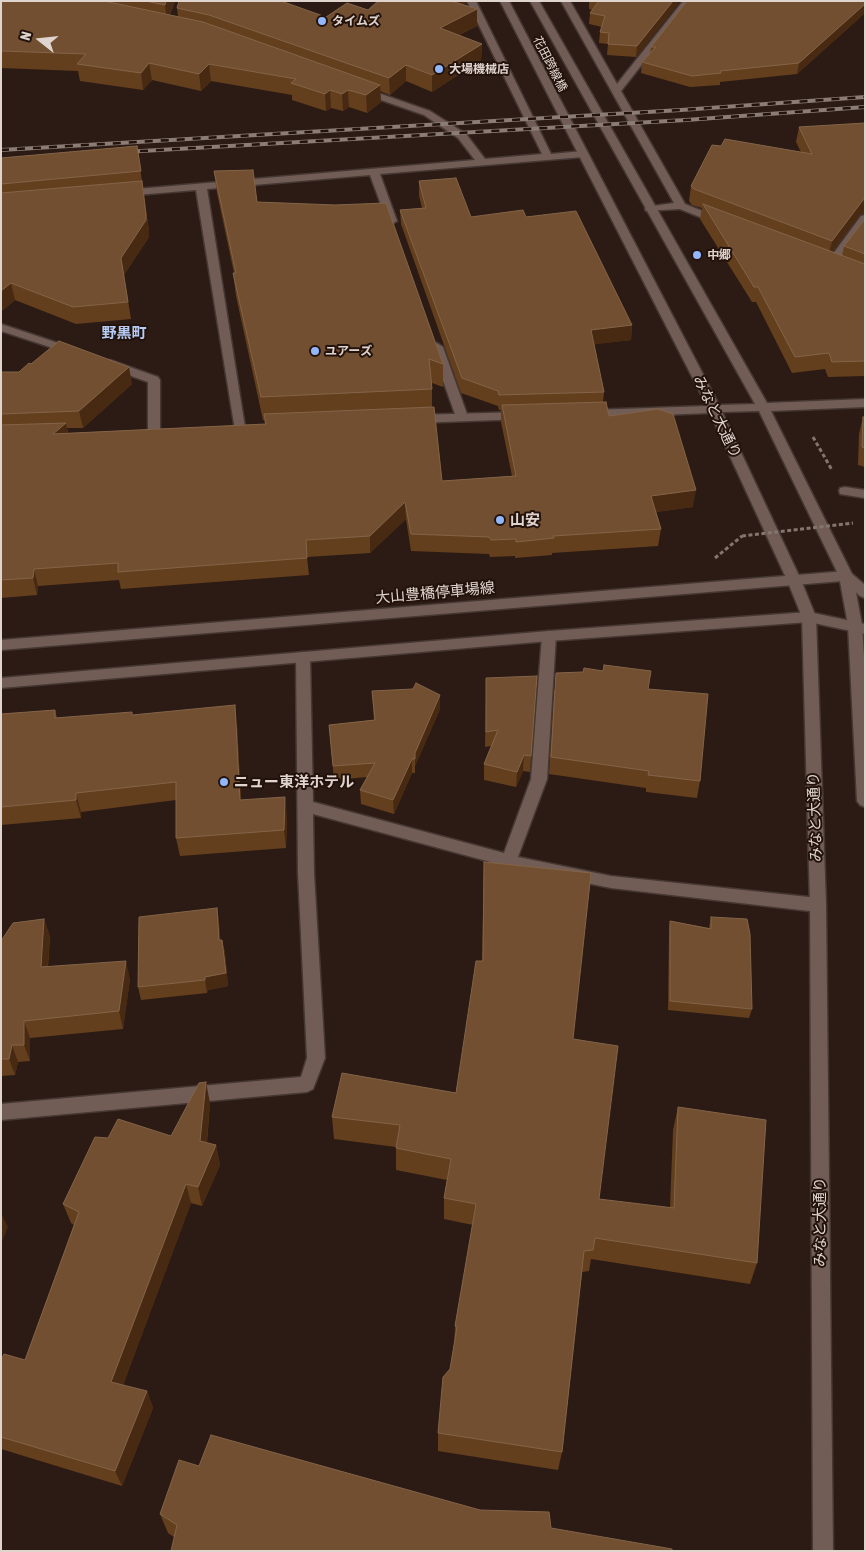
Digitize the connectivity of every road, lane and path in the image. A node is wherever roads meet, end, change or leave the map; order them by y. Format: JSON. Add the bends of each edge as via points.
{"nodes":[{"id":1,"x":471,"y":1,"type":"edge"},
{"id":2,"x":504,"y":1,"type":"edge"},
{"id":3,"x":534,"y":1,"type":"edge"},
{"id":4,"x":566,"y":1,"type":"edge"},
{"id":5,"x":688,"y":1,"type":"edge"},
{"id":6,"x":349,"y":85,"type":"edge"},
{"id":7,"x":616,"y":91,"type":"junction"},
{"id":8,"x":574,"y":138,"type":"joint"},
{"id":9,"x":583,"y":154,"type":"junction"},
{"id":10,"x":548,"y":158,"type":"junction"},
{"id":11,"x":483,"y":163,"type":"junction"},
{"id":12,"x":374,"y":171,"type":"junction"},
{"id":13,"x":201,"y":186,"type":"junction"},
{"id":14,"x":115,"y":194,"type":"edge"},
{"id":15,"x":681,"y":206,"type":"junction"},
{"id":16,"x":650,"y":209,"type":"junction"},
{"id":17,"x":865,"y":218,"type":"edge"},
{"id":18,"x":734,"y":226,"type":"edge"},
{"id":19,"x":397,"y":235,"type":"edge"},
{"id":20,"x":831,"y":264,"type":"edge"},
{"id":21,"x":1,"y":326,"type":"edge"},
{"id":22,"x":433,"y":335,"type":"edge"},
{"id":23,"x":80,"y":354,"type":"edge"},
{"id":24,"x":99,"y":360,"type":"edge"},
{"id":25,"x":865,"y":403,"type":"edge"},
{"id":26,"x":763,"y":408,"type":"junction"},
{"id":27,"x":715,"y":410,"type":"junction"},
{"id":28,"x":579,"y":414,"type":"edge"},
{"id":29,"x":530,"y":415,"type":"edge"},
{"id":30,"x":462,"y":417,"type":"junction"},
{"id":31,"x":404,"y":420,"type":"edge"},
{"id":32,"x":239,"y":427,"type":"edge"},
{"id":33,"x":154,"y":432,"type":"edge"},
{"id":34,"x":845,"y":491,"type":"dead end"},
{"id":35,"x":865,"y":494,"type":"edge"},
{"id":36,"x":853,"y":523,"type":"dead end"},
{"id":37,"x":706,"y":559,"type":"dead end"},
{"id":38,"x":846,"y":576,"type":"junction"},
{"id":39,"x":794,"y":580,"type":"junction"},
{"id":40,"x":865,"y":593,"type":"edge"},
{"id":41,"x":810,"y":617,"type":"junction"},
{"id":42,"x":860,"y":627,"type":"edge"},
{"id":43,"x":549,"y":636,"type":"junction"},
{"id":44,"x":1,"y":644,"type":"edge"},
{"id":45,"x":303,"y":657,"type":"junction"},
{"id":46,"x":1,"y":683,"type":"edge"},
{"id":47,"x":865,"y":801,"type":"edge"},
{"id":48,"x":304,"y":806,"type":"junction"},
{"id":49,"x":509,"y":861,"type":"junction"},
{"id":50,"x":818,"y":905,"type":"junction"},
{"id":51,"x":1,"y":1112,"type":"edge"},
{"id":52,"x":823,"y":1551,"type":"edge"}],
"edges":[{"from":1,"to":10,"type":"street"},
{"from":2,"to":8,"type":"street","name":"花田跨線橋"},
{"from":3,"to":16,"type":"street","name":"花田跨線橋"},
{"from":4,"to":7,"type":"street"},
{"from":5,"to":7,"type":"street"},
{"from":6,"to":11,"type":"street","via":[[427,113],[462,136]]},
{"from":7,"to":15,"type":"street"},
{"from":8,"to":9,"type":"street","name":"みなと大通り"},
{"from":9,"to":10,"type":"street"},
{"from":9,"to":27,"type":"street","name":"みなと大通り"},
{"from":10,"to":11,"type":"street"},
{"from":11,"to":12,"type":"street"},
{"from":12,"to":13,"type":"street"},
{"from":12,"to":19,"type":"street"},
{"from":13,"to":14,"type":"street"},
{"from":13,"to":32,"type":"street"},
{"from":15,"to":16,"type":"street"},
{"from":15,"to":18,"type":"street"},
{"from":16,"to":26,"type":"street"},
{"from":17,"to":20,"type":"street"},
{"from":21,"to":23,"type":"street"},
{"from":22,"to":30,"type":"street"},
{"from":24,"to":33,"type":"street","via":[[154,380]]},
{"from":25,"to":26,"type":"street"},
{"from":26,"to":27,"type":"street"},
{"from":26,"to":38,"type":"street"},
{"from":27,"to":28,"type":"street"},
{"from":27,"to":39,"type":"street","name":"みなと大通り"},
{"from":29,"to":30,"type":"street"},
{"from":30,"to":31,"type":"street"},
{"from":34,"to":35,"type":"street"},
{"from":36,"to":37,"type":"path","bridge":true,"via":[[742,536],[715,558]]},
{"from":38,"to":39,"type":"street","name":"大山豊橋停車場線"},
{"from":38,"to":40,"type":"street"},
{"from":38,"to":42,"type":"street"},
{"from":39,"to":41,"type":"street","name":"みなと大通り"},
{"from":39,"to":44,"type":"street","name":"大山豊橋停車場線"},
{"from":41,"to":42,"type":"street"},
{"from":41,"to":43,"type":"street"},
{"from":41,"to":50,"type":"street","name":"みなと大通り"},
{"from":42,"to":47,"type":"street"},
{"from":43,"to":45,"type":"street"},
{"from":43,"to":49,"type":"street","via":[[540,780]]},
{"from":45,"to":46,"type":"street"},
{"from":45,"to":48,"type":"street"},
{"from":48,"to":49,"type":"street"},
{"from":48,"to":51,"type":"street","via":[[316,1058],[306,1084]]},
{"from":49,"to":50,"type":"street","via":[[611,882]]},
{"from":50,"to":52,"type":"street","name":"みなと大通り"}]}
